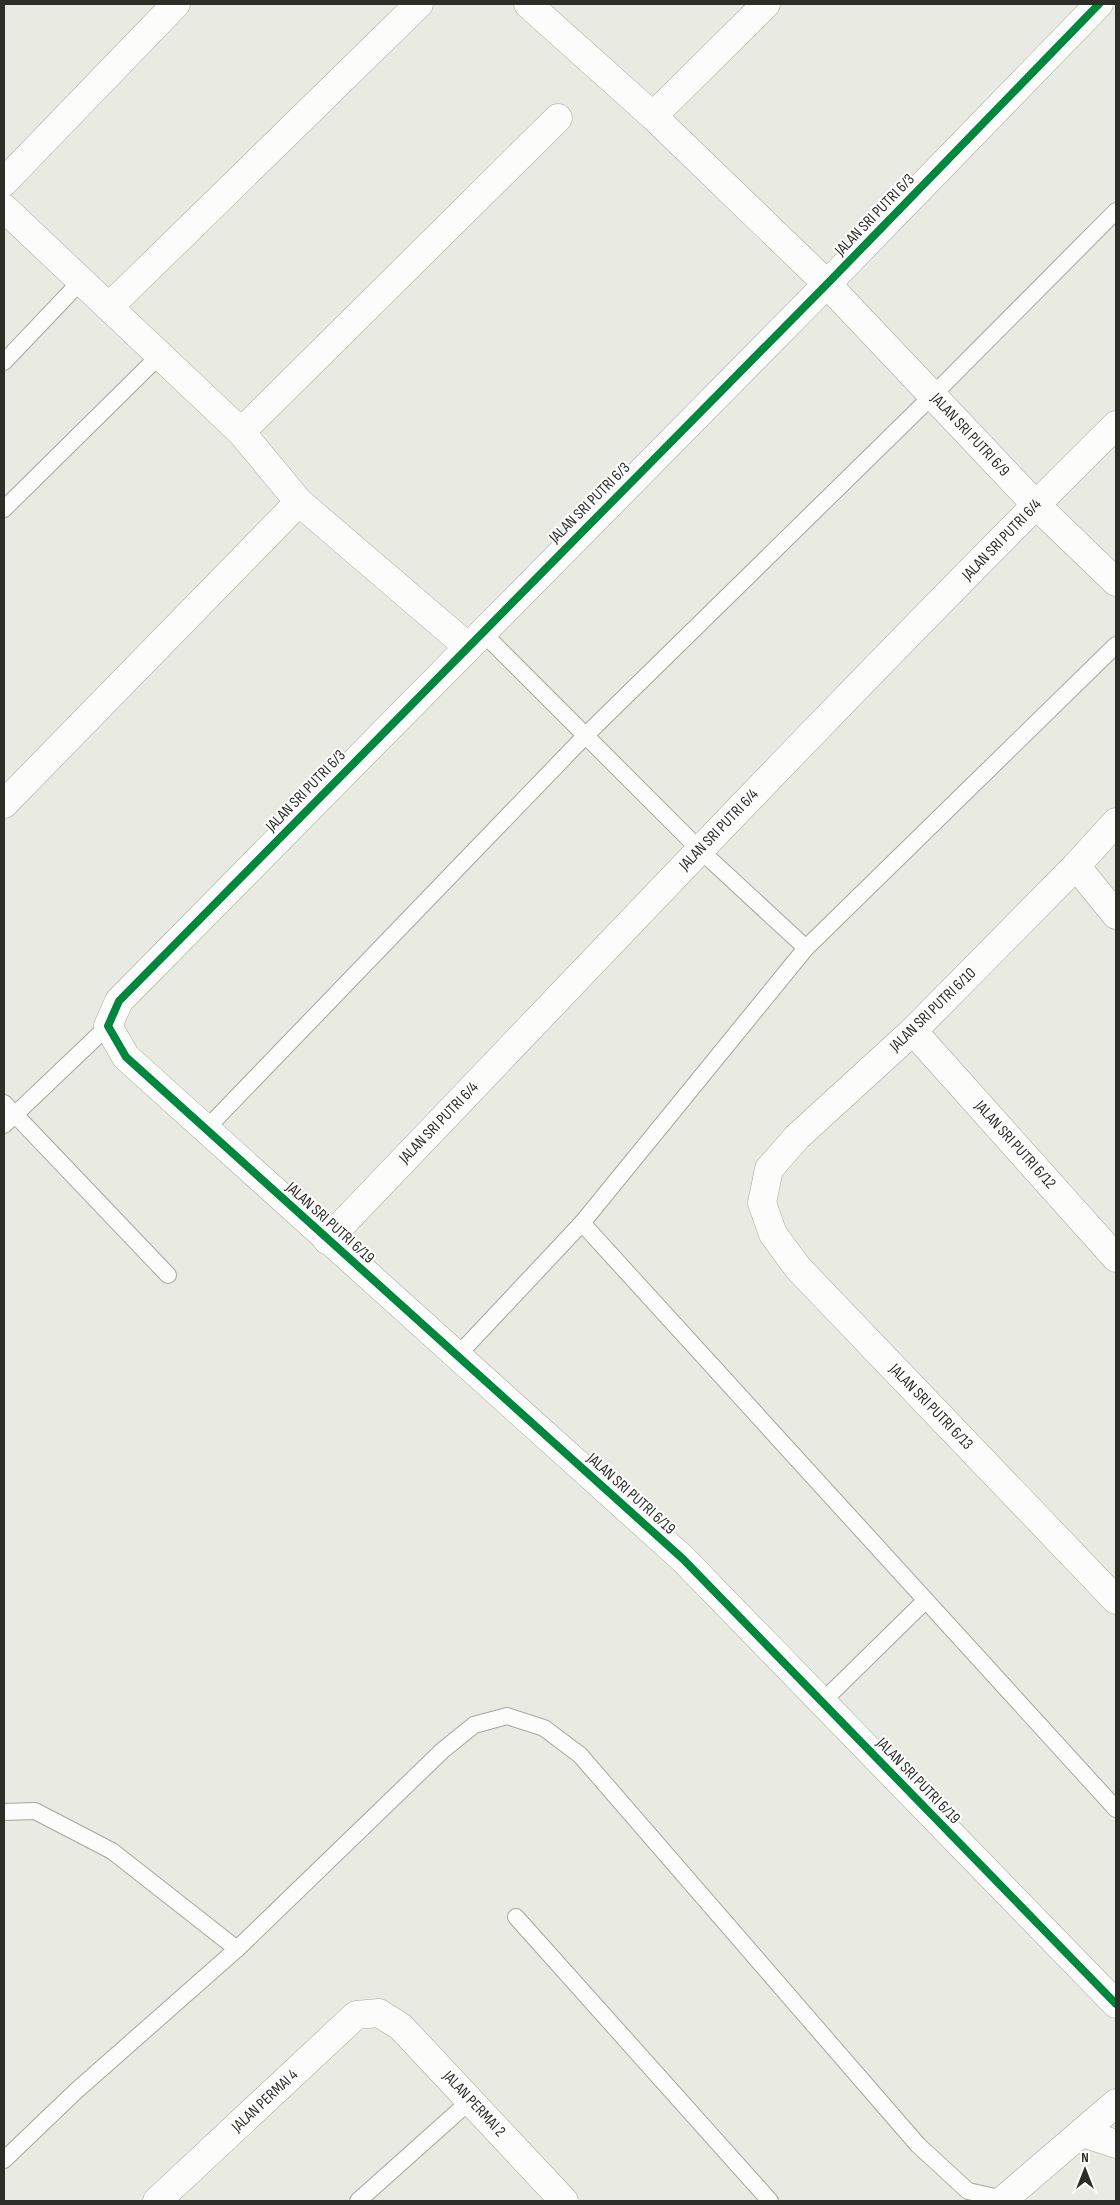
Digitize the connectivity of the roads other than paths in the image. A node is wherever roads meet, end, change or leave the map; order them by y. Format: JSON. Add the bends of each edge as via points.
{"nodes":[{"id":1,"x":176,"y":4,"type":"edge"},
{"id":2,"x":419,"y":4,"type":"edge"},
{"id":3,"x":528,"y":4,"type":"edge"},
{"id":4,"x":766,"y":4,"type":"edge"},
{"id":5,"x":1099,"y":4,"type":"edge"},
{"id":6,"x":653,"y":116,"type":"junction"},
{"id":7,"x":558,"y":118,"type":"dead end"},
{"id":8,"x":4,"y":182,"type":"edge"},
{"id":9,"x":4,"y":208,"type":"edge"},
{"id":10,"x":1116,"y":211,"type":"edge"},
{"id":11,"x":81,"y":281,"type":"junction"},
{"id":12,"x":827,"y":284,"type":"junction"},
{"id":13,"x":109,"y":306,"type":"junction"},
{"id":14,"x":160,"y":355,"type":"junction"},
{"id":15,"x":4,"y":362,"type":"edge"},
{"id":16,"x":933,"y":395,"type":"junction"},
{"id":17,"x":1116,"y":425,"type":"edge"},
{"id":18,"x":242,"y":432,"type":"junction"},
{"id":19,"x":299,"y":502,"type":"junction"},
{"id":20,"x":1036,"y":505,"type":"junction"},
{"id":21,"x":4,"y":510,"type":"edge"},
{"id":22,"x":1116,"y":582,"type":"edge"},
{"id":23,"x":475,"y":639,"type":"junction"},
{"id":24,"x":1116,"y":645,"type":"edge"},
{"id":25,"x":586,"y":735,"type":"junction"},
{"id":26,"x":4,"y":804,"type":"edge"},
{"id":27,"x":1116,"y":822,"type":"edge"},
{"id":28,"x":700,"y":850,"type":"junction"},
{"id":29,"x":1076,"y":866,"type":"junction"},
{"id":30,"x":1116,"y":915,"type":"edge"},
{"id":31,"x":806,"y":948,"type":"junction"},
{"id":32,"x":108,"y":1026,"type":"junction"},
{"id":33,"x":913,"y":1031,"type":"junction"},
{"id":34,"x":8,"y":1114,"type":"edge"},
{"id":35,"x":206,"y":1129,"type":"junction"},
{"id":36,"x":762,"y":1203,"type":"joint"},
{"id":37,"x":582,"y":1223,"type":"junction"},
{"id":38,"x":327,"y":1240,"type":"junction"},
{"id":39,"x":1116,"y":1258,"type":"edge"},
{"id":40,"x":168,"y":1275,"type":"dead end"},
{"id":41,"x":457,"y":1356,"type":"junction"},
{"id":42,"x":1116,"y":1600,"type":"edge"},
{"id":43,"x":925,"y":1601,"type":"junction"},
{"id":44,"x":822,"y":1702,"type":"junction"},
{"id":45,"x":1116,"y":1809,"type":"edge"},
{"id":46,"x":4,"y":1812,"type":"edge"},
{"id":47,"x":516,"y":1917,"type":"dead end"},
{"id":48,"x":237,"y":1949,"type":"junction"},
{"id":49,"x":1116,"y":2004,"type":"edge"},
{"id":50,"x":378,"y":2013,"type":"joint"},
{"id":51,"x":471,"y":2100,"type":"junction"},
{"id":52,"x":1116,"y":2103,"type":"edge"},
{"id":53,"x":1083,"y":2133,"type":"junction"},
{"id":54,"x":1116,"y":2144,"type":"edge"},
{"id":55,"x":4,"y":2160,"type":"edge"},
{"id":56,"x":559,"y":2199,"type":"edge"},
{"id":57,"x":1003,"y":2200,"type":"edge"},
{"id":58,"x":157,"y":2201,"type":"edge"},
{"id":59,"x":358,"y":2201,"type":"edge"},
{"id":60,"x":770,"y":2201,"type":"edge"}],
"edges":[{"from":1,"to":8,"type":"street"},
{"from":2,"to":13,"type":"street"},
{"from":3,"to":6,"type":"street","name":"JALAN SRI PUTRI 6/9"},
{"from":4,"to":6,"type":"street"},
{"from":5,"to":12,"type":"street","name":"JALAN SRI PUTRI 6/3"},
{"from":6,"to":12,"type":"street","name":"JALAN SRI PUTRI 6/9"},
{"from":7,"to":18,"type":"street"},
{"from":9,"to":11,"type":"street"},
{"from":10,"to":16,"type":"lane"},
{"from":11,"to":13,"type":"street"},
{"from":11,"to":15,"type":"lane"},
{"from":12,"to":16,"type":"street","name":"JALAN SRI PUTRI 6/9"},
{"from":12,"to":23,"type":"street","name":"JALAN SRI PUTRI 6/3"},
{"from":13,"to":14,"type":"street"},
{"from":14,"to":18,"type":"street"},
{"from":14,"to":21,"type":"lane"},
{"from":16,"to":20,"type":"street","name":"JALAN SRI PUTRI 6/9"},
{"from":16,"to":25,"type":"lane"},
{"from":17,"to":20,"type":"street","name":"JALAN SRI PUTRI 6/4"},
{"from":18,"to":19,"type":"street"},
{"from":19,"to":23,"type":"street"},
{"from":19,"to":26,"type":"street"},
{"from":20,"to":22,"type":"street","name":"JALAN SRI PUTRI 6/9"},
{"from":20,"to":28,"type":"street","name":"JALAN SRI PUTRI 6/4"},
{"from":23,"to":25,"type":"lane"},
{"from":23,"to":32,"type":"street","name":"JALAN SRI PUTRI 6/3","via":[[119,1001]]},
{"from":24,"to":31,"type":"lane"},
{"from":25,"to":28,"type":"lane"},
{"from":25,"to":35,"type":"lane"},
{"from":27,"to":29,"type":"street","name":"JALAN SRI PUTRI 6/10"},
{"from":28,"to":31,"type":"lane"},
{"from":28,"to":38,"type":"street","name":"JALAN SRI PUTRI 6/4"},
{"from":29,"to":30,"type":"street"},
{"from":29,"to":33,"type":"street","name":"JALAN SRI PUTRI 6/10"},
{"from":31,"to":37,"type":"lane"},
{"from":32,"to":34,"type":"lane"},
{"from":32,"to":35,"type":"street","name":"JALAN SRI PUTRI 6/19","via":[[126,1057]]},
{"from":33,"to":36,"type":"street","name":"JALAN SRI PUTRI 6/10","via":[[797,1137],[769,1169]]},
{"from":33,"to":39,"type":"street","name":"JALAN SRI PUTRI 6/12"},
{"from":34,"to":40,"type":"lane"},
{"from":35,"to":38,"type":"street","name":"JALAN SRI PUTRI 6/19"},
{"from":36,"to":42,"type":"street","name":"JALAN SRI PUTRI 6/13","via":[[773,1234],[798,1268]]},
{"from":37,"to":41,"type":"lane"},
{"from":37,"to":43,"type":"lane"},
{"from":38,"to":41,"type":"street","name":"JALAN SRI PUTRI 6/19"},
{"from":41,"to":44,"type":"street","name":"JALAN SRI PUTRI 6/19","via":[[683,1559]]},
{"from":43,"to":44,"type":"lane"},
{"from":43,"to":45,"type":"lane"},
{"from":44,"to":49,"type":"street","name":"JALAN SRI PUTRI 6/19"},
{"from":46,"to":48,"type":"lane","via":[[35,1811],[112,1851]]},
{"from":47,"to":60,"type":"lane"},
{"from":48,"to":55,"type":"lane","via":[[76,2091]]},
{"from":48,"to":57,"type":"lane","via":[[443,1750],[474,1725],[506,1716],[544,1728],[580,1755],[918,2145],[968,2191]]},
{"from":50,"to":51,"type":"street","name":"JALAN PERMAI 2","via":[[401,2027]]},
{"from":50,"to":58,"type":"street","name":"JALAN PERMAI 4","via":[[356,2015]]},
{"from":51,"to":56,"type":"street","name":"JALAN PERMAI 2"},
{"from":51,"to":59,"type":"lane"},
{"from":52,"to":53,"type":"street"},
{"from":53,"to":54,"type":"street"},
{"from":53,"to":57,"type":"street"}]}
